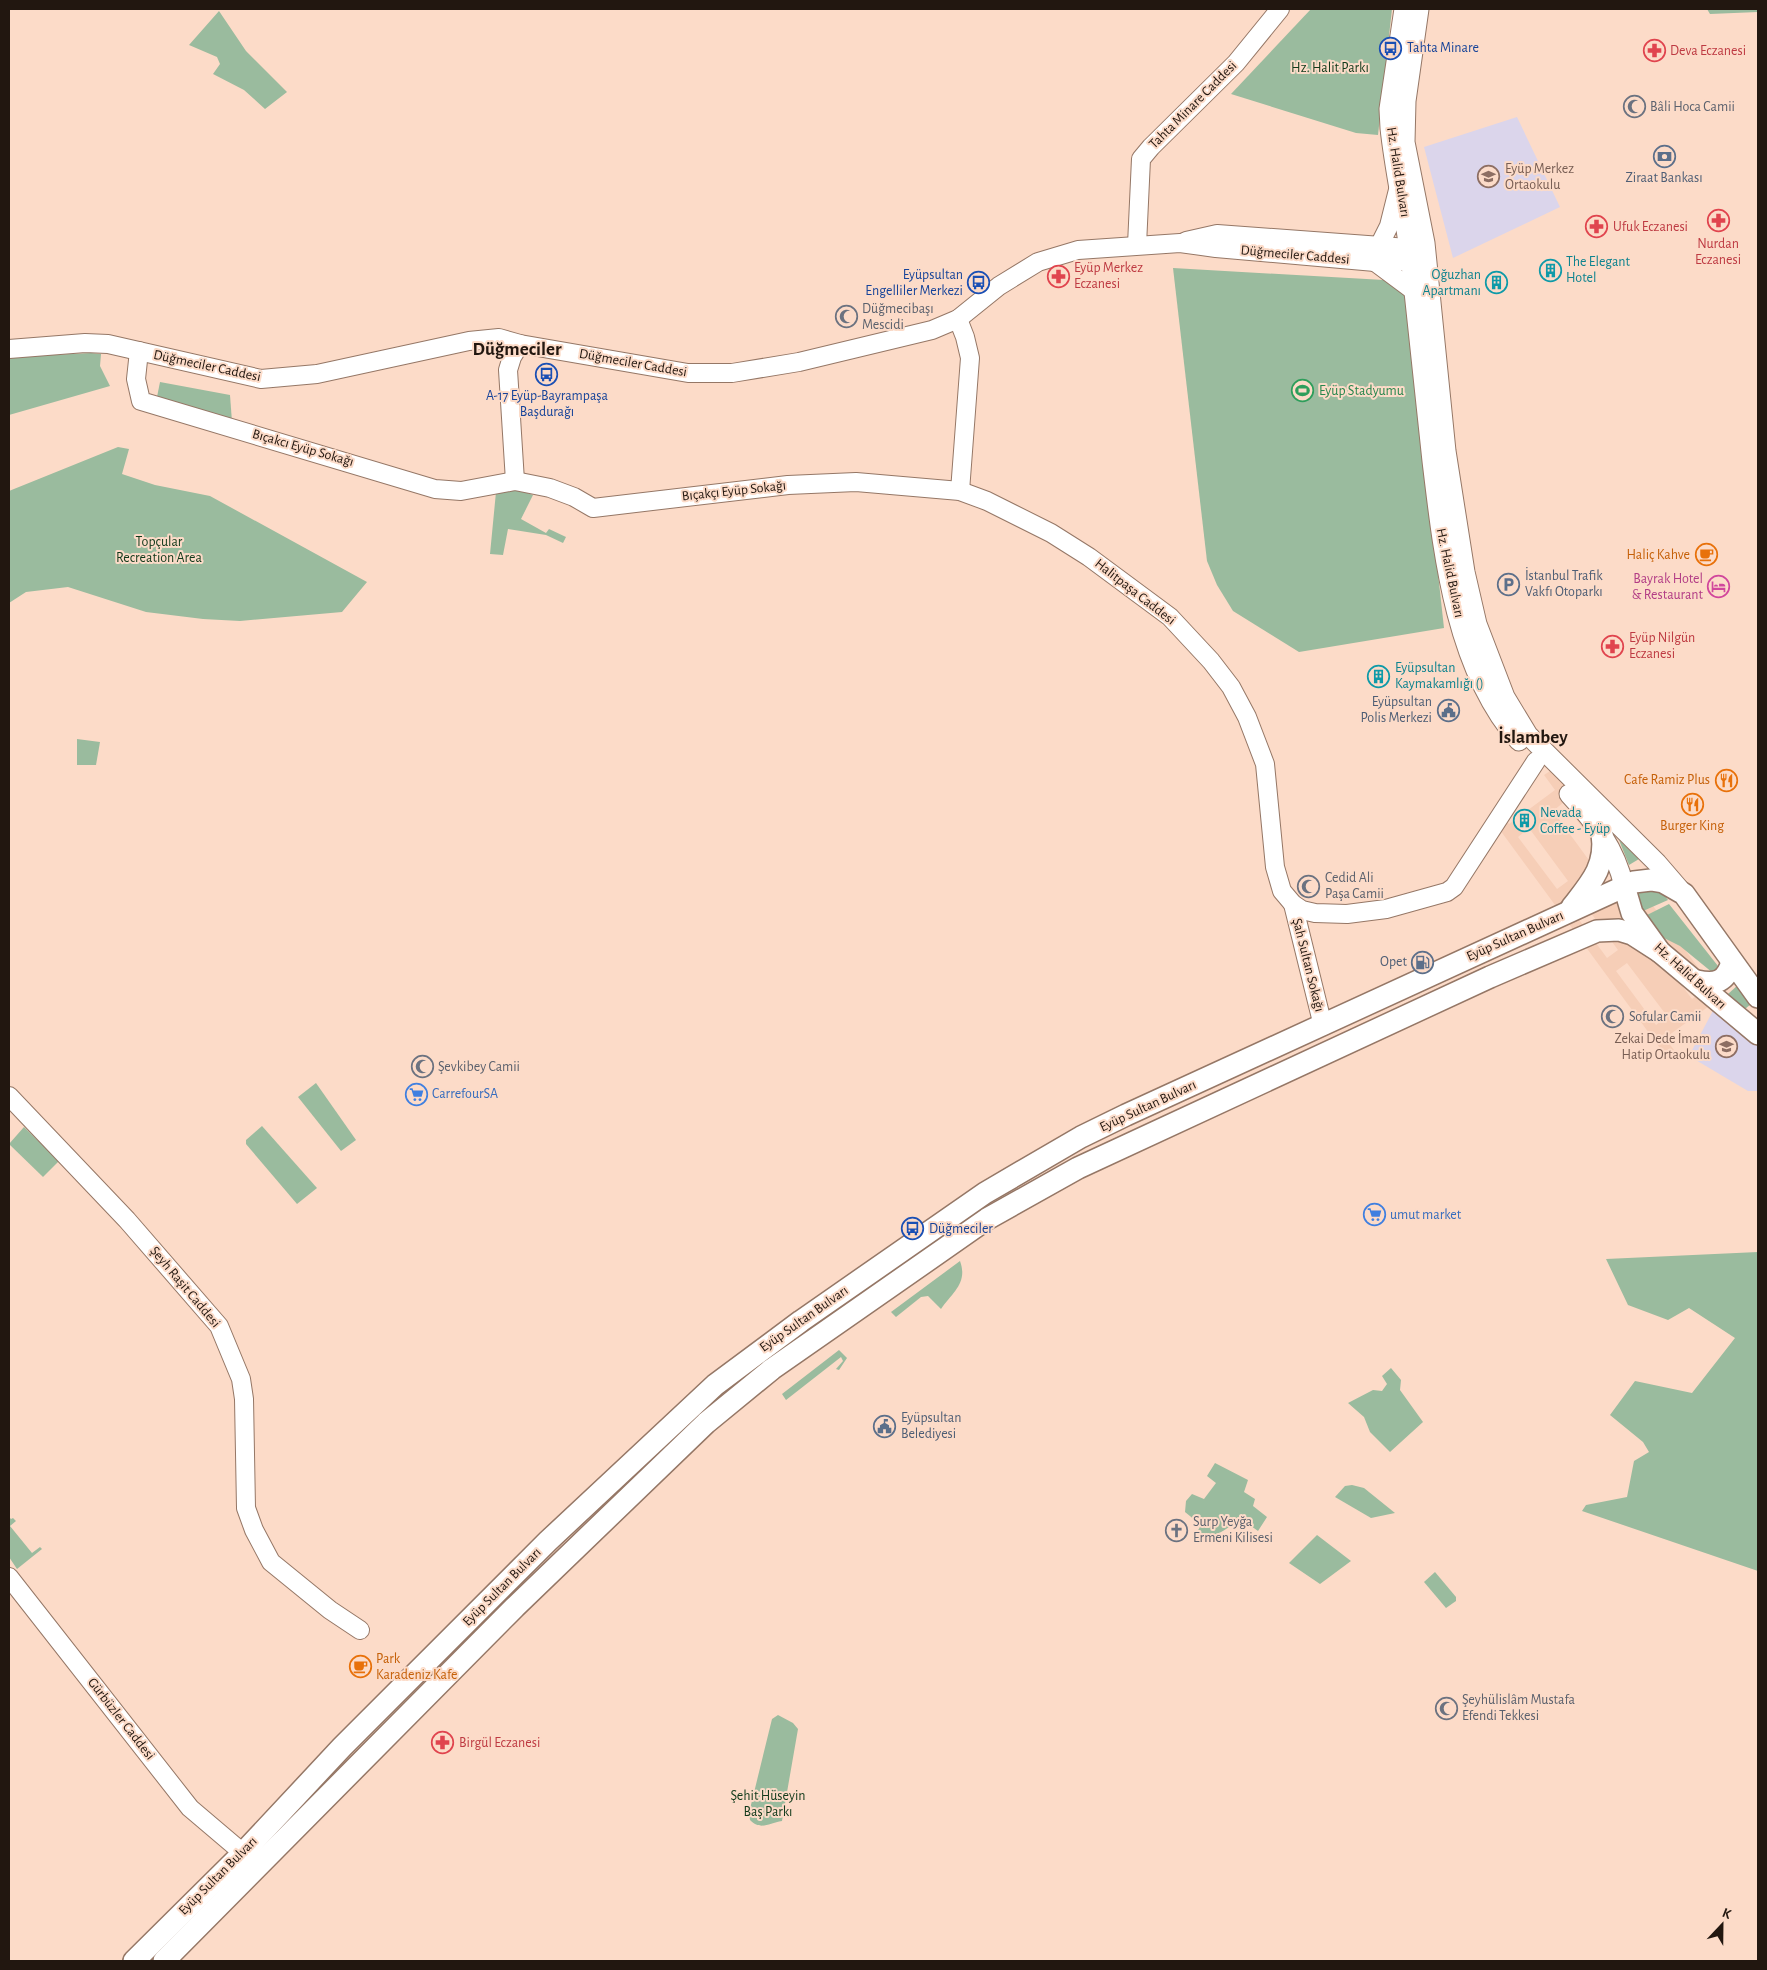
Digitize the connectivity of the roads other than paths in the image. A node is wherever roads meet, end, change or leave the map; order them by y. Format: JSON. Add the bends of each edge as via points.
{"nodes":[{"id":1,"x":1280,"y":9,"type":"edge"},
{"id":2,"x":1404,"y":9,"type":"edge"},
{"id":3,"x":1419,"y":9,"type":"edge"},
{"id":4,"x":1399,"y":186,"type":"junction"},
{"id":5,"x":1180,"y":243,"type":"junction"},
{"id":6,"x":1380,"y":244,"type":"junction"},
{"id":7,"x":1136,"y":245,"type":"junction"},
{"id":8,"x":1415,"y":257,"type":"junction"},
{"id":9,"x":1375,"y":262,"type":"junction"},
{"id":10,"x":1414,"y":291,"type":"junction"},
{"id":11,"x":958,"y":319,"type":"junction"},
{"id":12,"x":520,"y":344,"type":"junction"},
{"id":13,"x":9,"y":349,"type":"edge"},
{"id":14,"x":139,"y":351,"type":"junction"},
{"id":15,"x":515,"y":481,"type":"junction"},
{"id":16,"x":960,"y":491,"type":"junction"},
{"id":17,"x":1450,"y":537,"type":"junction"},
{"id":18,"x":1514,"y":726,"type":"junction"},
{"id":19,"x":1536,"y":761,"type":"junction"},
{"id":20,"x":1602,"y":834,"type":"junction"},
{"id":21,"x":1624,"y":886,"type":"junction"},
{"id":22,"x":1684,"y":894,"type":"junction"},
{"id":23,"x":1293,"y":904,"type":"junction"},
{"id":24,"x":1568,"y":912,"type":"junction"},
{"id":25,"x":1506,"y":941,"type":"junction"},
{"id":26,"x":1660,"y":952,"type":"junction"},
{"id":27,"x":1732,"y":962,"type":"junction"},
{"id":28,"x":1518,"y":964,"type":"junction"},
{"id":29,"x":1697,"y":981,"type":"junction"},
{"id":30,"x":1758,"y":997,"type":"edge"},
{"id":31,"x":1323,"y":1026,"type":"junction"},
{"id":32,"x":1758,"y":1034,"type":"edge"},
{"id":33,"x":9,"y":1096,"type":"edge"},
{"id":34,"x":753,"y":1355,"type":"junction"},
{"id":35,"x":738,"y":1395,"type":"junction"},
{"id":36,"x":9,"y":1577,"type":"edge"},
{"id":37,"x":360,"y":1630,"type":"dead end"},
{"id":38,"x":250,"y":1860,"type":"junction"},
{"id":39,"x":134,"y":1961,"type":"edge"},
{"id":40,"x":164,"y":1961,"type":"edge"}],
"edges":[{"from":1,"to":7,"type":"street","name":"Tahta Minare Caddesi","via":[[1236,63],[1141,159]]},
{"from":2,"to":4,"type":"main road","name":"Hz. Halid Bulvarı","via":[[1389,109]]},
{"from":3,"to":8,"type":"main road","name":"Hz. Halid Bulvarı","via":[[1406,102],[1405,142],[1426,244]]},
{"from":4,"to":6,"type":"street","via":[[1389,226]]},
{"from":4,"to":8,"type":"main road","name":"Hz. Halid Bulvarı"},
{"from":5,"to":6,"type":"street","name":"Düğmeciler Caddesi","via":[[1218,234]]},
{"from":5,"to":7,"type":"street","name":"Düğmeciler Caddesi"},
{"from":5,"to":9,"type":"street","name":"Düğmeciler Caddesi"},
{"from":6,"to":8,"type":"street","name":"Düğmeciler Caddesi"},
{"from":7,"to":11,"type":"street","name":"Düğmeciler Caddesi","via":[[1078,250],[1038,262],[999,286]]},
{"from":8,"to":9,"type":"street","name":"Düğmeciler Caddesi"},
{"from":8,"to":10,"type":"main road","name":"Hz. Halid Bulvarı"},
{"from":8,"to":17,"type":"main road","name":"Hz. Halid Bulvarı","via":[[1446,451]]},
{"from":9,"to":10,"type":"street"},
{"from":10,"to":17,"type":"main road","name":"Hz. Halid Bulvarı"},
{"from":11,"to":12,"type":"street","name":"Düğmeciler Caddesi","via":[[900,339],[761,370],[732,373],[688,373]]},
{"from":11,"to":16,"type":"street","via":[[970,358]]},
{"from":12,"to":14,"type":"street","name":"Düğmeciler Caddesi","via":[[498,338],[317,374],[261,379]]},
{"from":12,"to":15,"type":"street","via":[[508,370]]},
{"from":13,"to":14,"type":"street","name":"Düğmeciler Caddesi","via":[[85,343]]},
{"from":14,"to":15,"type":"street","name":"Bıçakcı Eyüp Sokağı","via":[[136,379],[141,401],[435,489],[461,491]]},
{"from":15,"to":16,"type":"street","name":"Bıçakçı Eyüp Sokağı","via":[[550,488],[593,508],[788,485],[856,482]]},
{"from":16,"to":23,"type":"street","name":"Halitpaşa Caddesi","via":[[1030,522],[1089,557],[1170,618],[1211,660],[1247,717],[1265,764],[1275,867],[1282,891]]},
{"from":17,"to":18,"type":"main road","name":"Hz. Halid Bulvarı","via":[[1464,634],[1486,692]]},
{"from":18,"to":19,"type":"main road","name":"Hz. Halid Bulvarı"},
{"from":18,"to":22,"type":"main road","name":"Hz. Halid Bulvarı","via":[[1653,859]]},
{"from":19,"to":20,"type":"main road","name":"Hz. Halid Bulvarı","via":[[1586,812]]},
{"from":19,"to":23,"type":"street","via":[[1454,887],[1434,896],[1365,913],[1315,913]]},
{"from":20,"to":21,"type":"main road","name":"Hz. Halid Bulvarı","via":[[1615,857]]},
{"from":20,"to":24,"type":"main road","via":[[1604,853],[1596,875]]},
{"from":21,"to":22,"type":"main road","name":"Eyüp Sultan Bulvarı","via":[[1651,880],[1663,882]]},
{"from":21,"to":24,"type":"main road","name":"Eyüp Sultan Bulvarı"},
{"from":21,"to":26,"type":"main road","name":"Hz. Halid Bulvarı","via":[[1632,913]]},
{"from":22,"to":27,"type":"main road","name":"Hz. Halid Bulvarı"},
{"from":23,"to":31,"type":"street","name":"Şah Sultan Sokağı"},
{"from":24,"to":25,"type":"main road","name":"Eyüp Sultan Bulvarı"},
{"from":25,"to":28,"type":"main road"},
{"from":25,"to":31,"type":"main road","name":"Eyüp Sultan Bulvarı"},
{"from":26,"to":28,"type":"main road","name":"Eyüp Sultan Bulvarı","via":[[1632,934],[1607,930]]},
{"from":26,"to":29,"type":"main road","name":"Hz. Halid Bulvarı"},
{"from":27,"to":29,"type":"main road","via":[[1727,976],[1719,982]]},
{"from":27,"to":30,"type":"main road","name":"Hz. Halid Bulvarı"},
{"from":28,"to":35,"type":"main road","name":"Eyüp Sultan Bulvarı","via":[[1078,1168],[1034,1192],[965,1234]]},
{"from":29,"to":32,"type":"main road","name":"Hz. Halid Bulvarı"},
{"from":31,"to":34,"type":"main road","name":"Eyüp Sultan Bulvarı","via":[[1081,1137],[984,1193]]},
{"from":33,"to":37,"type":"street","name":"Şeyh Raşit Caddesi","via":[[133,1226],[219,1326],[241,1378],[246,1508],[254,1530],[271,1562]]},
{"from":34,"to":35,"type":"main road","via":[[738,1378],[735,1388]]},
{"from":34,"to":38,"type":"main road","name":"Eyüp Sultan Bulvarı","via":[[715,1385],[548,1541],[342,1747]]},
{"from":35,"to":38,"type":"main road","name":"Eyüp Sultan Bulvarı"},
{"from":36,"to":38,"type":"street","name":"Gürbüzler Caddesi","via":[[190,1808]]},
{"from":38,"to":39,"type":"main road","name":"Eyüp Sultan Bulvarı"},
{"from":38,"to":40,"type":"main road","name":"Eyüp Sultan Bulvarı"}]}
